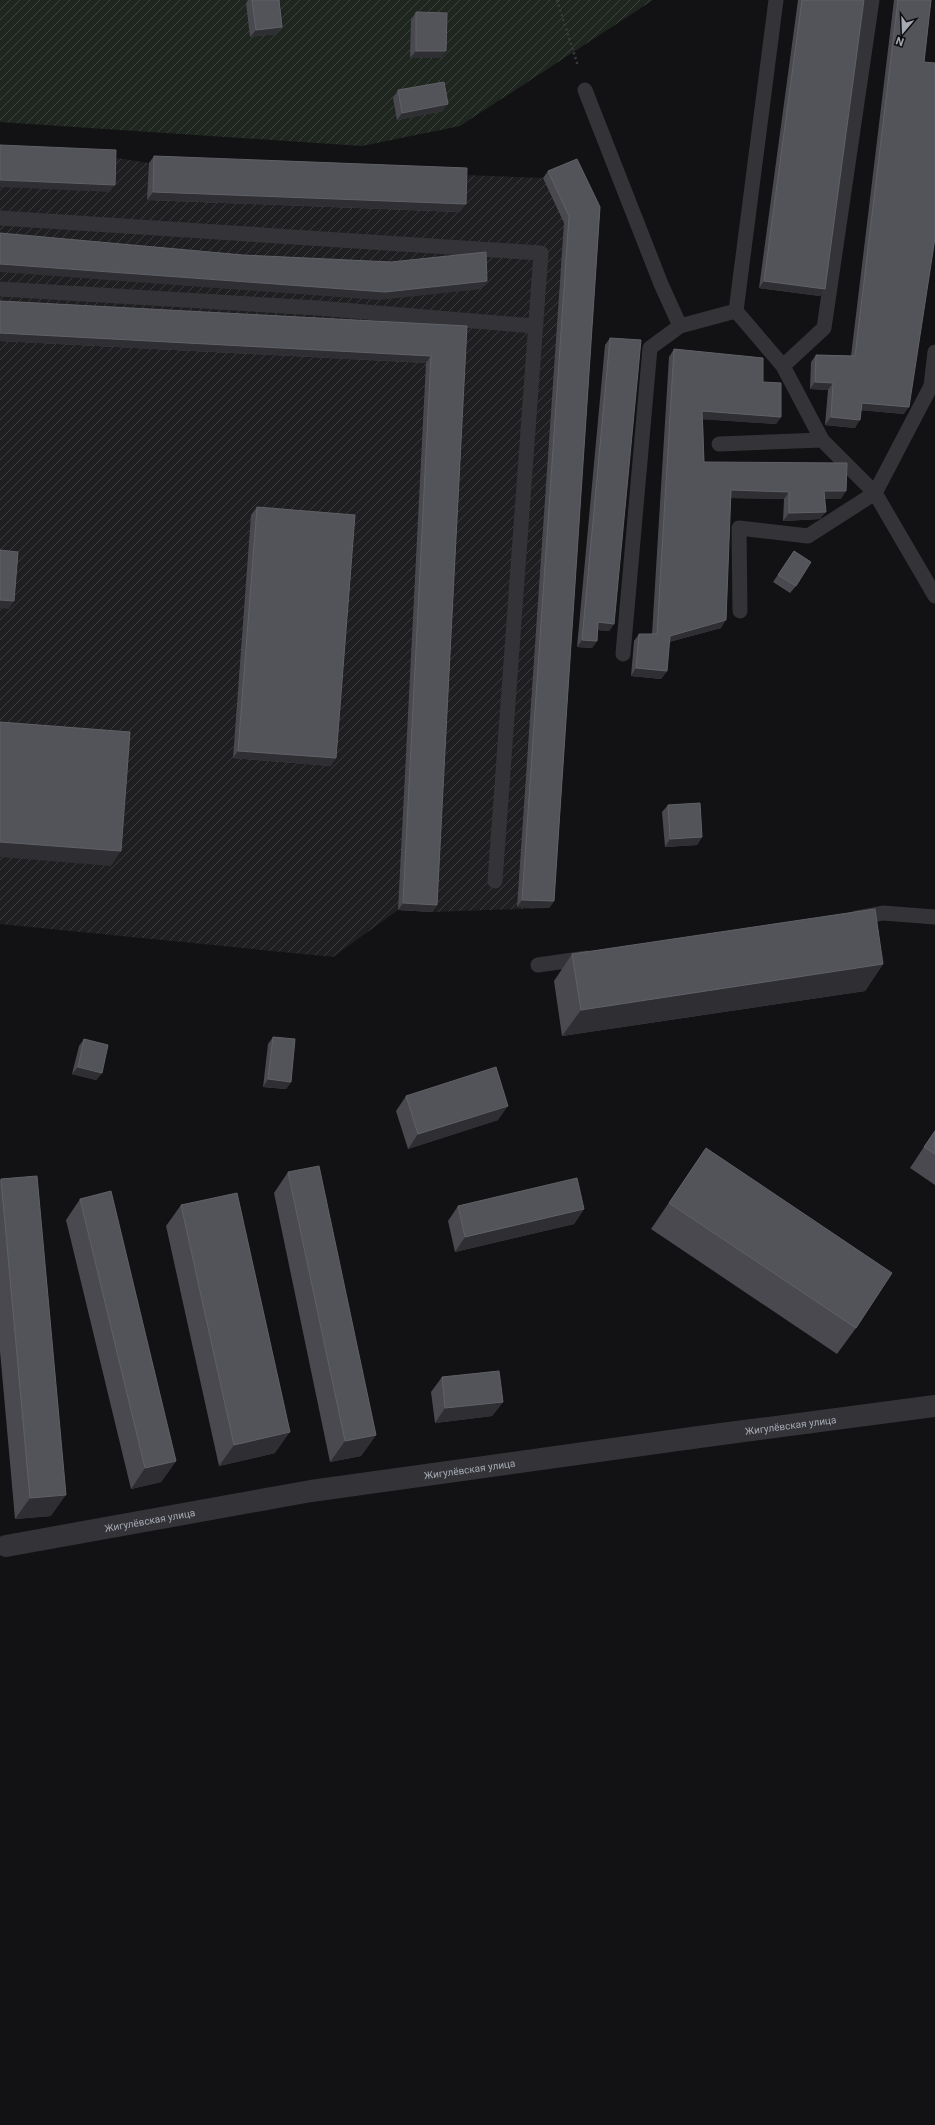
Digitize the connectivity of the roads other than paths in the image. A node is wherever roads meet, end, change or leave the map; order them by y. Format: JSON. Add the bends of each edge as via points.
{"nodes":[{"id":1,"x":776,"y":0,"type":"edge"},
{"id":2,"x":872,"y":0,"type":"edge"},
{"id":3,"x":585,"y":90,"type":"road end"},
{"id":4,"x":0,"y":218,"type":"edge"},
{"id":5,"x":0,"y":289,"type":"edge"},
{"id":6,"x":736,"y":312,"type":"junction"},
{"id":7,"x":534,"y":326,"type":"junction"},
{"id":8,"x":680,"y":326,"type":"junction"},
{"id":9,"x":935,"y":352,"type":"edge"},
{"id":10,"x":783,"y":366,"type":"junction"},
{"id":11,"x":822,"y":440,"type":"junction"},
{"id":12,"x":718,"y":444,"type":"dead end"},
{"id":13,"x":875,"y":493,"type":"junction"},
{"id":14,"x":935,"y":596,"type":"edge"},
{"id":15,"x":740,"y":611,"type":"dead end"},
{"id":16,"x":623,"y":654,"type":"dead end"},
{"id":17,"x":495,"y":881,"type":"dead end"},
{"id":18,"x":935,"y":917,"type":"edge"},
{"id":19,"x":844,"y":919,"type":"edge"},
{"id":20,"x":601,"y":956,"type":"edge"},
{"id":21,"x":538,"y":965,"type":"dead end"},
{"id":22,"x":935,"y":1406,"type":"edge"},
{"id":23,"x":6,"y":1546,"type":"dead end"}],
"edges":[{"from":1,"to":6,"type":"lane"},
{"from":2,"to":10,"type":"lane","via":[[824,328]]},
{"from":3,"to":8,"type":"lane"},
{"from":4,"to":7,"type":"lane","via":[[541,253]]},
{"from":5,"to":7,"type":"lane","via":[[318,308]]},
{"from":6,"to":8,"type":"lane"},
{"from":6,"to":10,"type":"lane"},
{"from":7,"to":17,"type":"lane"},
{"from":8,"to":16,"type":"lane","via":[[650,348]]},
{"from":9,"to":13,"type":"lane","via":[[931,386]]},
{"from":10,"to":11,"type":"lane"},
{"from":11,"to":12,"type":"lane"},
{"from":11,"to":13,"type":"lane"},
{"from":13,"to":14,"type":"lane"},
{"from":13,"to":15,"type":"lane","via":[[808,536],[739,528]]},
{"from":18,"to":19,"type":"lane","via":[[883,913]]},
{"from":20,"to":21,"type":"lane"},
{"from":22,"to":23,"type":"street","name":"Жигулёвская улица","via":[[311,1491]]}]}
